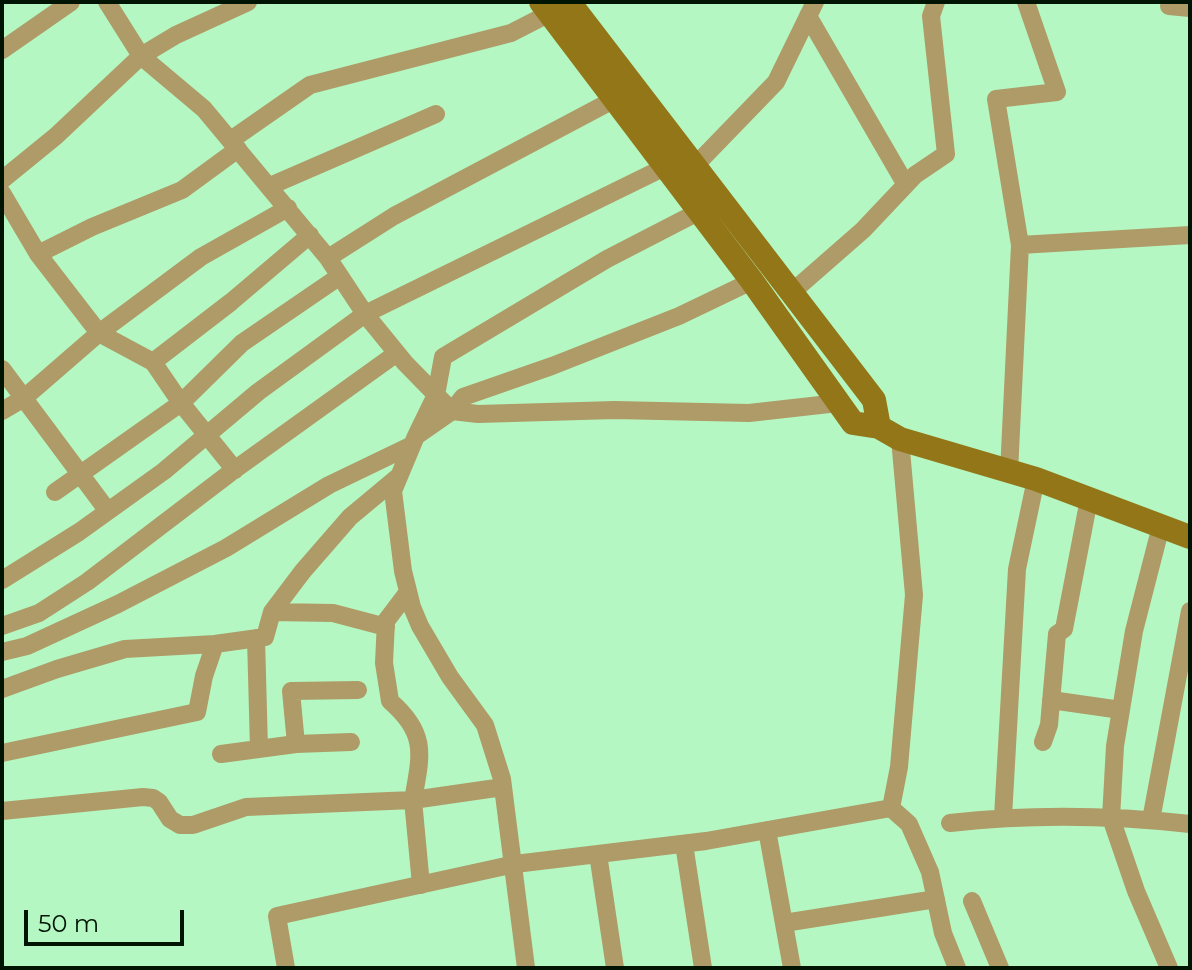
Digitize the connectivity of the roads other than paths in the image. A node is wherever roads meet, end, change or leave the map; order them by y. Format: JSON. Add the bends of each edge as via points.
{"nodes":[{"id":1,"x":71,"y":2,"type":"edge"},
{"id":2,"x":107,"y":2,"type":"edge"},
{"id":3,"x":248,"y":2,"type":"edge"},
{"id":4,"x":1026,"y":2,"type":"edge"},
{"id":5,"x":553,"y":6,"type":"edge"},
{"id":6,"x":1169,"y":6,"type":"dead end"},
{"id":7,"x":1190,"y":8,"type":"edge"},
{"id":8,"x":812,"y":9,"type":"edge"},
{"id":9,"x":934,"y":9,"type":"edge"},
{"id":10,"x":2,"y":50,"type":"edge"},
{"id":11,"x":141,"y":56,"type":"junction"},
{"id":12,"x":615,"y":99,"type":"junction"},
{"id":13,"x":436,"y":114,"type":"dead end"},
{"id":14,"x":234,"y":145,"type":"junction"},
{"id":15,"x":680,"y":171,"type":"junction"},
{"id":16,"x":2,"y":180,"type":"edge"},
{"id":17,"x":906,"y":185,"type":"junction"},
{"id":18,"x":270,"y":186,"type":"junction"},
{"id":19,"x":2,"y":193,"type":"edge"},
{"id":20,"x":288,"y":208,"type":"junction"},
{"id":21,"x":700,"y":211,"type":"junction"},
{"id":22,"x":310,"y":235,"type":"junction"},
{"id":23,"x":1190,"y":235,"type":"edge"},
{"id":24,"x":1020,"y":245,"type":"junction"},
{"id":25,"x":38,"y":254,"type":"junction"},
{"id":26,"x":328,"y":258,"type":"junction"},
{"id":27,"x":340,"y":276,"type":"junction"},
{"id":28,"x":752,"y":281,"type":"junction"},
{"id":29,"x":791,"y":293,"type":"junction"},
{"id":30,"x":365,"y":314,"type":"junction"},
{"id":31,"x":99,"y":333,"type":"junction"},
{"id":32,"x":397,"y":353,"type":"junction"},
{"id":33,"x":153,"y":362,"type":"junction"},
{"id":34,"x":2,"y":369,"type":"edge"},
{"id":35,"x":436,"y":395,"type":"junction"},
{"id":36,"x":24,"y":398,"type":"junction"},
{"id":37,"x":181,"y":403,"type":"junction"},
{"id":38,"x":838,"y":403,"type":"junction"},
{"id":39,"x":2,"y":411,"type":"edge"},
{"id":40,"x":452,"y":411,"type":"junction"},
{"id":41,"x":889,"y":433,"type":"junction"},
{"id":42,"x":207,"y":435,"type":"junction"},
{"id":43,"x":414,"y":440,"type":"junction"},
{"id":44,"x":235,"y":470,"type":"junction"},
{"id":45,"x":1009,"y":472,"type":"junction"},
{"id":46,"x":79,"y":474,"type":"junction"},
{"id":47,"x":400,"y":475,"type":"junction"},
{"id":48,"x":1036,"y":479,"type":"junction"},
{"id":49,"x":55,"y":492,"type":"dead end"},
{"id":50,"x":1089,"y":499,"type":"junction"},
{"id":51,"x":107,"y":510,"type":"junction"},
{"id":52,"x":1161,"y":526,"type":"junction"},
{"id":53,"x":1190,"y":537,"type":"edge"},
{"id":54,"x":2,"y":580,"type":"edge"},
{"id":55,"x":408,"y":592,"type":"junction"},
{"id":56,"x":1190,"y":611,"type":"edge"},
{"id":57,"x":272,"y":612,"type":"junction"},
{"id":58,"x":2,"y":626,"type":"edge"},
{"id":59,"x":386,"y":627,"type":"junction"},
{"id":60,"x":256,"y":638,"type":"junction"},
{"id":61,"x":215,"y":644,"type":"junction"},
{"id":62,"x":2,"y":652,"type":"edge"},
{"id":63,"x":2,"y":689,"type":"edge"},
{"id":64,"x":358,"y":690,"type":"dead end"},
{"id":65,"x":1051,"y":700,"type":"junction"},
{"id":66,"x":1121,"y":710,"type":"junction"},
{"id":67,"x":351,"y":742,"type":"dead end"},
{"id":68,"x":1043,"y":742,"type":"dead end"},
{"id":69,"x":296,"y":744,"type":"junction"},
{"id":70,"x":259,"y":749,"type":"junction"},
{"id":71,"x":2,"y":753,"type":"edge"},
{"id":72,"x":221,"y":754,"type":"dead end"},
{"id":73,"x":503,"y":787,"type":"junction"},
{"id":74,"x":413,"y":800,"type":"junction"},
{"id":75,"x":891,"y":808,"type":"junction"},
{"id":76,"x":2,"y":811,"type":"edge"},
{"id":77,"x":1003,"y":817,"type":"junction"},
{"id":78,"x":1111,"y":818,"type":"junction"},
{"id":79,"x":1151,"y":820,"type":"junction"},
{"id":80,"x":950,"y":823,"type":"dead end"},
{"id":81,"x":1190,"y":824,"type":"edge"},
{"id":82,"x":767,"y":830,"type":"junction"},
{"id":83,"x":684,"y":844,"type":"junction"},
{"id":84,"x":598,"y":854,"type":"junction"},
{"id":85,"x":515,"y":864,"type":"junction"},
{"id":86,"x":421,"y":885,"type":"junction"},
{"id":87,"x":936,"y":899,"type":"junction"},
{"id":88,"x":972,"y":901,"type":"dead end"},
{"id":89,"x":784,"y":923,"type":"junction"},
{"id":90,"x":286,"y":968,"type":"edge"},
{"id":91,"x":526,"y":968,"type":"edge"},
{"id":92,"x":615,"y":968,"type":"edge"},
{"id":93,"x":703,"y":968,"type":"edge"},
{"id":94,"x":792,"y":968,"type":"edge"},
{"id":95,"x":957,"y":968,"type":"edge"},
{"id":96,"x":1000,"y":968,"type":"edge"},
{"id":97,"x":1169,"y":968,"type":"edge"}],
"edges":[{"from":1,"to":10,"type":"street"},
{"from":2,"to":11,"type":"street"},
{"from":3,"to":11,"type":"street"},
{"from":4,"to":24,"type":"street","via":[[1057,92],[996,99]]},
{"from":5,"to":12,"type":"main road"},
{"from":5,"to":14,"type":"street","via":[[511,33],[310,85]]},
{"from":5,"to":15,"type":"main road"},
{"from":6,"to":7,"type":"street"},
{"from":8,"to":15,"type":"street","via":[[776,82]]},
{"from":8,"to":17,"type":"street"},
{"from":9,"to":17,"type":"street","via":[[946,154]]},
{"from":11,"to":14,"type":"street","via":[[204,109]]},
{"from":11,"to":16,"type":"street"},
{"from":12,"to":15,"type":"main road"},
{"from":12,"to":26,"type":"street","via":[[394,216]]},
{"from":13,"to":18,"type":"street"},
{"from":14,"to":18,"type":"street"},
{"from":14,"to":25,"type":"street","via":[[182,190]]},
{"from":15,"to":21,"type":"main road"},
{"from":15,"to":29,"type":"main road"},
{"from":15,"to":30,"type":"street"},
{"from":17,"to":29,"type":"street"},
{"from":18,"to":20,"type":"street"},
{"from":19,"to":25,"type":"street"},
{"from":20,"to":22,"type":"street"},
{"from":20,"to":31,"type":"street","via":[[201,257]]},
{"from":21,"to":28,"type":"main road"},
{"from":21,"to":35,"type":"street","via":[[607,259],[443,357]]},
{"from":22,"to":26,"type":"street"},
{"from":22,"to":33,"type":"street"},
{"from":23,"to":24,"type":"street"},
{"from":24,"to":45,"type":"street"},
{"from":25,"to":31,"type":"street"},
{"from":26,"to":27,"type":"street"},
{"from":27,"to":30,"type":"street"},
{"from":27,"to":37,"type":"street","via":[[242,343]]},
{"from":28,"to":38,"type":"main road"},
{"from":28,"to":40,"type":"street","via":[[679,316],[463,397]]},
{"from":29,"to":41,"type":"main road","via":[[874,400]]},
{"from":30,"to":32,"type":"street"},
{"from":30,"to":42,"type":"street"},
{"from":31,"to":33,"type":"street"},
{"from":31,"to":36,"type":"street"},
{"from":32,"to":35,"type":"street"},
{"from":32,"to":44,"type":"street"},
{"from":33,"to":37,"type":"street"},
{"from":34,"to":36,"type":"street"},
{"from":35,"to":40,"type":"street"},
{"from":35,"to":43,"type":"street"},
{"from":36,"to":39,"type":"street"},
{"from":36,"to":46,"type":"street"},
{"from":37,"to":42,"type":"street"},
{"from":37,"to":46,"type":"street"},
{"from":38,"to":40,"type":"street","via":[[749,413]]},
{"from":38,"to":41,"type":"main road","via":[[853,423]]},
{"from":40,"to":43,"type":"street"},
{"from":41,"to":45,"type":"main road"},
{"from":41,"to":75,"type":"street","via":[[914,595]]},
{"from":42,"to":44,"type":"street"},
{"from":42,"to":51,"type":"street"},
{"from":43,"to":47,"type":"street"},
{"from":43,"to":62,"type":"street","via":[[118,604],[27,646]]},
{"from":44,"to":58,"type":"street","via":[[87,582],[39,613]]},
{"from":45,"to":48,"type":"main road"},
{"from":46,"to":49,"type":"street"},
{"from":46,"to":51,"type":"street"},
{"from":47,"to":55,"type":"street","via":[[393,491]]},
{"from":47,"to":57,"type":"street","via":[[350,517]]},
{"from":48,"to":50,"type":"main road"},
{"from":48,"to":77,"type":"street","via":[[1017,569]]},
{"from":50,"to":52,"type":"main road"},
{"from":50,"to":65,"type":"street","via":[[1064,629],[1057,634]]},
{"from":51,"to":54,"type":"street"},
{"from":52,"to":53,"type":"main road"},
{"from":52,"to":66,"type":"street","via":[[1134,631]]},
{"from":55,"to":59,"type":"street"},
{"from":55,"to":73,"type":"street","via":[[420,626],[485,725]]},
{"from":56,"to":79,"type":"street"},
{"from":57,"to":59,"type":"street","via":[[333,613]]},
{"from":57,"to":60,"type":"street","via":[[265,637]]},
{"from":59,"to":74,"type":"street","via":[[390,701],[413,727],[421,755]]},
{"from":60,"to":61,"type":"street"},
{"from":60,"to":70,"type":"street"},
{"from":61,"to":63,"type":"street","via":[[125,649]]},
{"from":61,"to":71,"type":"street","via":[[197,712]]},
{"from":64,"to":69,"type":"street","via":[[291,691]]},
{"from":65,"to":66,"type":"street"},
{"from":65,"to":68,"type":"street"},
{"from":66,"to":78,"type":"street"},
{"from":67,"to":69,"type":"street"},
{"from":69,"to":70,"type":"street"},
{"from":70,"to":72,"type":"street"},
{"from":73,"to":74,"type":"street"},
{"from":73,"to":85,"type":"street"},
{"from":74,"to":76,"type":"street","via":[[246,807],[193,825],[180,825],[159,802],[143,797]]},
{"from":74,"to":86,"type":"street"},
{"from":75,"to":82,"type":"street"},
{"from":75,"to":87,"type":"street","via":[[909,824]]},
{"from":77,"to":78,"type":"street"},
{"from":77,"to":80,"type":"street"},
{"from":78,"to":79,"type":"street"},
{"from":78,"to":97,"type":"street"},
{"from":79,"to":81,"type":"street"},
{"from":82,"to":83,"type":"street"},
{"from":82,"to":89,"type":"street"},
{"from":83,"to":84,"type":"street"},
{"from":83,"to":93,"type":"street"},
{"from":84,"to":85,"type":"street"},
{"from":84,"to":92,"type":"street"},
{"from":85,"to":86,"type":"street"},
{"from":85,"to":91,"type":"street"},
{"from":86,"to":90,"type":"street","via":[[277,916]]},
{"from":87,"to":89,"type":"street"},
{"from":87,"to":95,"type":"street"},
{"from":88,"to":96,"type":"street"},
{"from":89,"to":94,"type":"street"}]}
